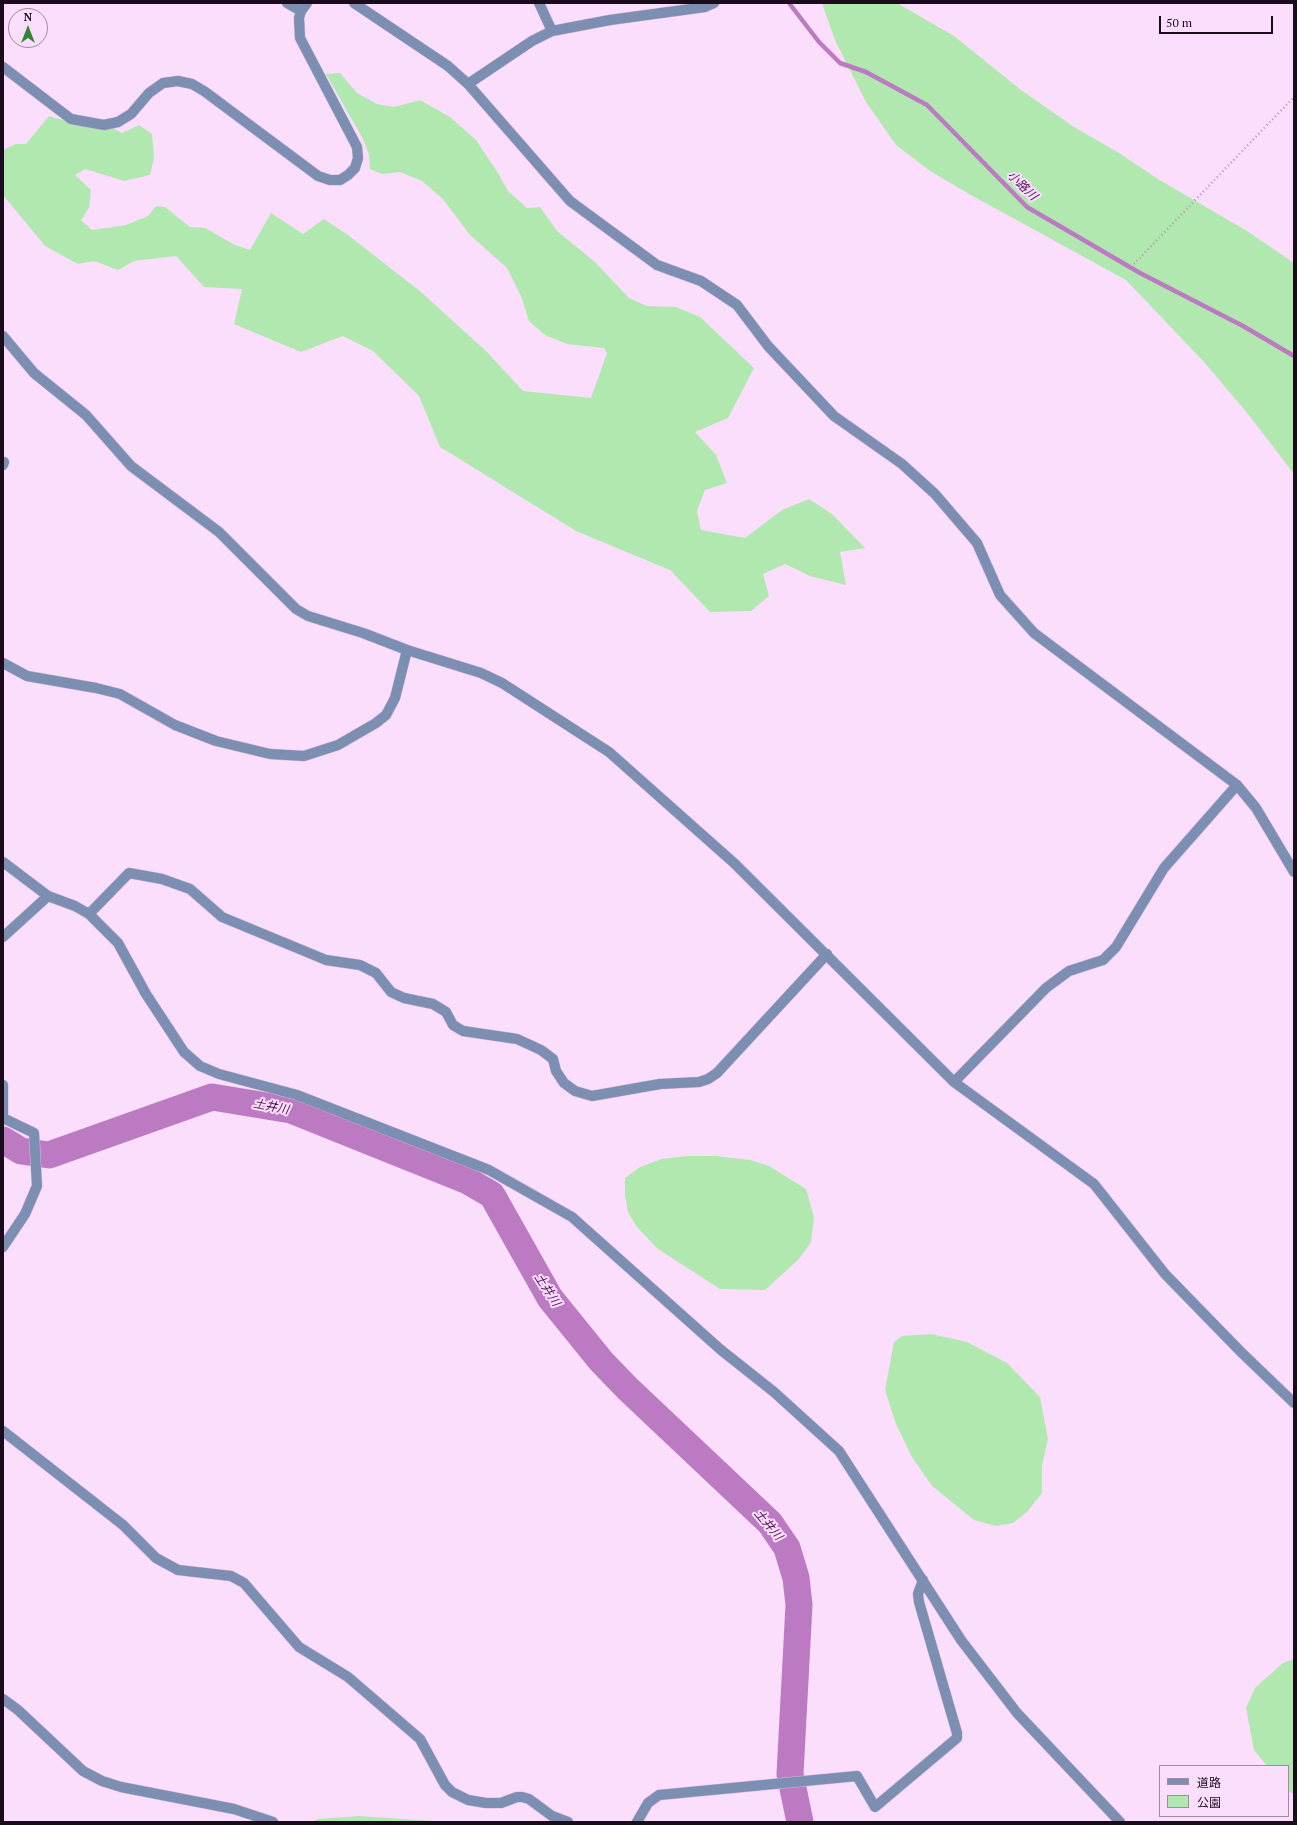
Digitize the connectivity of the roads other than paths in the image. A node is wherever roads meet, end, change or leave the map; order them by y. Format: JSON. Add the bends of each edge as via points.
{"nodes":[{"id":1,"x":287,"y":3,"type":"edge"},
{"id":2,"x":354,"y":3,"type":"edge"},
{"id":3,"x":538,"y":3,"type":"edge"},
{"id":4,"x":714,"y":3,"type":"edge"},
{"id":5,"x":304,"y":7,"type":"edge"},
{"id":6,"x":552,"y":31,"type":"junction"},
{"id":7,"x":3,"y":67,"type":"edge"},
{"id":8,"x":468,"y":84,"type":"junction"},
{"id":9,"x":3,"y":336,"type":"edge"},
{"id":10,"x":407,"y":650,"type":"junction"},
{"id":11,"x":3,"y":663,"type":"edge"},
{"id":12,"x":1236,"y":785,"type":"junction"},
{"id":13,"x":3,"y":862,"type":"edge"},
{"id":14,"x":1294,"y":872,"type":"edge"},
{"id":15,"x":48,"y":896,"type":"junction"},
{"id":16,"x":89,"y":914,"type":"junction"},
{"id":17,"x":3,"y":936,"type":"edge"},
{"id":18,"x":827,"y":954,"type":"junction"},
{"id":19,"x":954,"y":1082,"type":"junction"},
{"id":20,"x":3,"y":1085,"type":"edge"},
{"id":21,"x":3,"y":1118,"type":"edge"},
{"id":22,"x":3,"y":1247,"type":"edge"},
{"id":23,"x":1294,"y":1403,"type":"edge"},
{"id":24,"x":3,"y":1431,"type":"edge"},
{"id":25,"x":923,"y":1580,"type":"junction"},
{"id":26,"x":3,"y":1699,"type":"edge"},
{"id":27,"x":273,"y":1822,"type":"edge"},
{"id":28,"x":568,"y":1822,"type":"edge"},
{"id":29,"x":637,"y":1822,"type":"edge"},
{"id":30,"x":1120,"y":1822,"type":"edge"}],
"edges":[{"from":1,"to":5,"type":"street"},
{"from":2,"to":8,"type":"street","via":[[428,51]]},
{"from":3,"to":6,"type":"street"},
{"from":4,"to":6,"type":"street","via":[[705,7]]},
{"from":5,"to":7,"type":"street","via":[[298,27],[300,38],[357,147],[358,158],[355,168],[340,180],[318,176],[192,84],[178,81],[163,83],[149,93],[131,114],[118,122],[104,125],[71,119]]},
{"from":6,"to":8,"type":"street","via":[[532,41]]},
{"from":8,"to":12,"type":"street","via":[[570,201],[657,265],[701,281],[737,305],[768,346],[834,416],[902,464],[935,494],[977,543],[1000,594],[1034,633]]},
{"from":9,"to":10,"type":"street","via":[[34,373],[86,415],[131,466],[220,532],[296,609],[308,616]]},
{"from":10,"to":11,"type":"street","via":[[395,698],[386,715],[376,724],[338,745],[304,756],[270,754],[216,741],[174,725],[120,694],[27,676]]},
{"from":10,"to":18,"type":"street","via":[[482,673],[502,683],[609,752],[734,863]]},
{"from":12,"to":14,"type":"street","via":[[1256,808]]},
{"from":12,"to":19,"type":"street","via":[[1164,868],[1116,947],[1103,960],[1070,971],[1046,988]]},
{"from":13,"to":15,"type":"street"},
{"from":15,"to":16,"type":"street"},
{"from":15,"to":17,"type":"street"},
{"from":16,"to":18,"type":"street","via":[[129,873],[162,878],[190,889],[222,917],[326,960],[360,965],[376,972],[391,992],[404,998],[432,1004],[446,1012],[454,1025],[463,1031],[517,1039],[540,1050],[553,1060],[556,1071],[564,1083],[574,1091],[592,1096],[660,1084],[699,1082],[708,1079],[717,1073]]},
{"from":16,"to":25,"type":"street","via":[[118,943],[146,994],[184,1052],[200,1066],[219,1074],[297,1095],[489,1170],[572,1216],[721,1350],[814,1426],[839,1451]]},
{"from":18,"to":19,"type":"street"},
{"from":19,"to":23,"type":"street","via":[[1094,1184],[1165,1274]]},
{"from":20,"to":21,"type":"street"},
{"from":21,"to":22,"type":"street","via":[[34,1133],[37,1186],[25,1214]]},
{"from":24,"to":28,"type":"street","via":[[123,1525],[156,1558],[178,1570],[231,1576],[244,1583],[299,1647],[348,1677],[420,1739],[445,1785],[452,1792],[468,1800],[486,1803],[501,1803],[522,1796],[529,1798],[552,1816]]},
{"from":25,"to":29,"type":"street","via":[[918,1594],[919,1602],[957,1733],[956,1738],[875,1807],[857,1776],[659,1795],[648,1803]]},
{"from":25,"to":30,"type":"street","via":[[962,1640],[1017,1713]]},
{"from":26,"to":27,"type":"street","via":[[83,1771],[102,1781],[234,1809]]}]}
